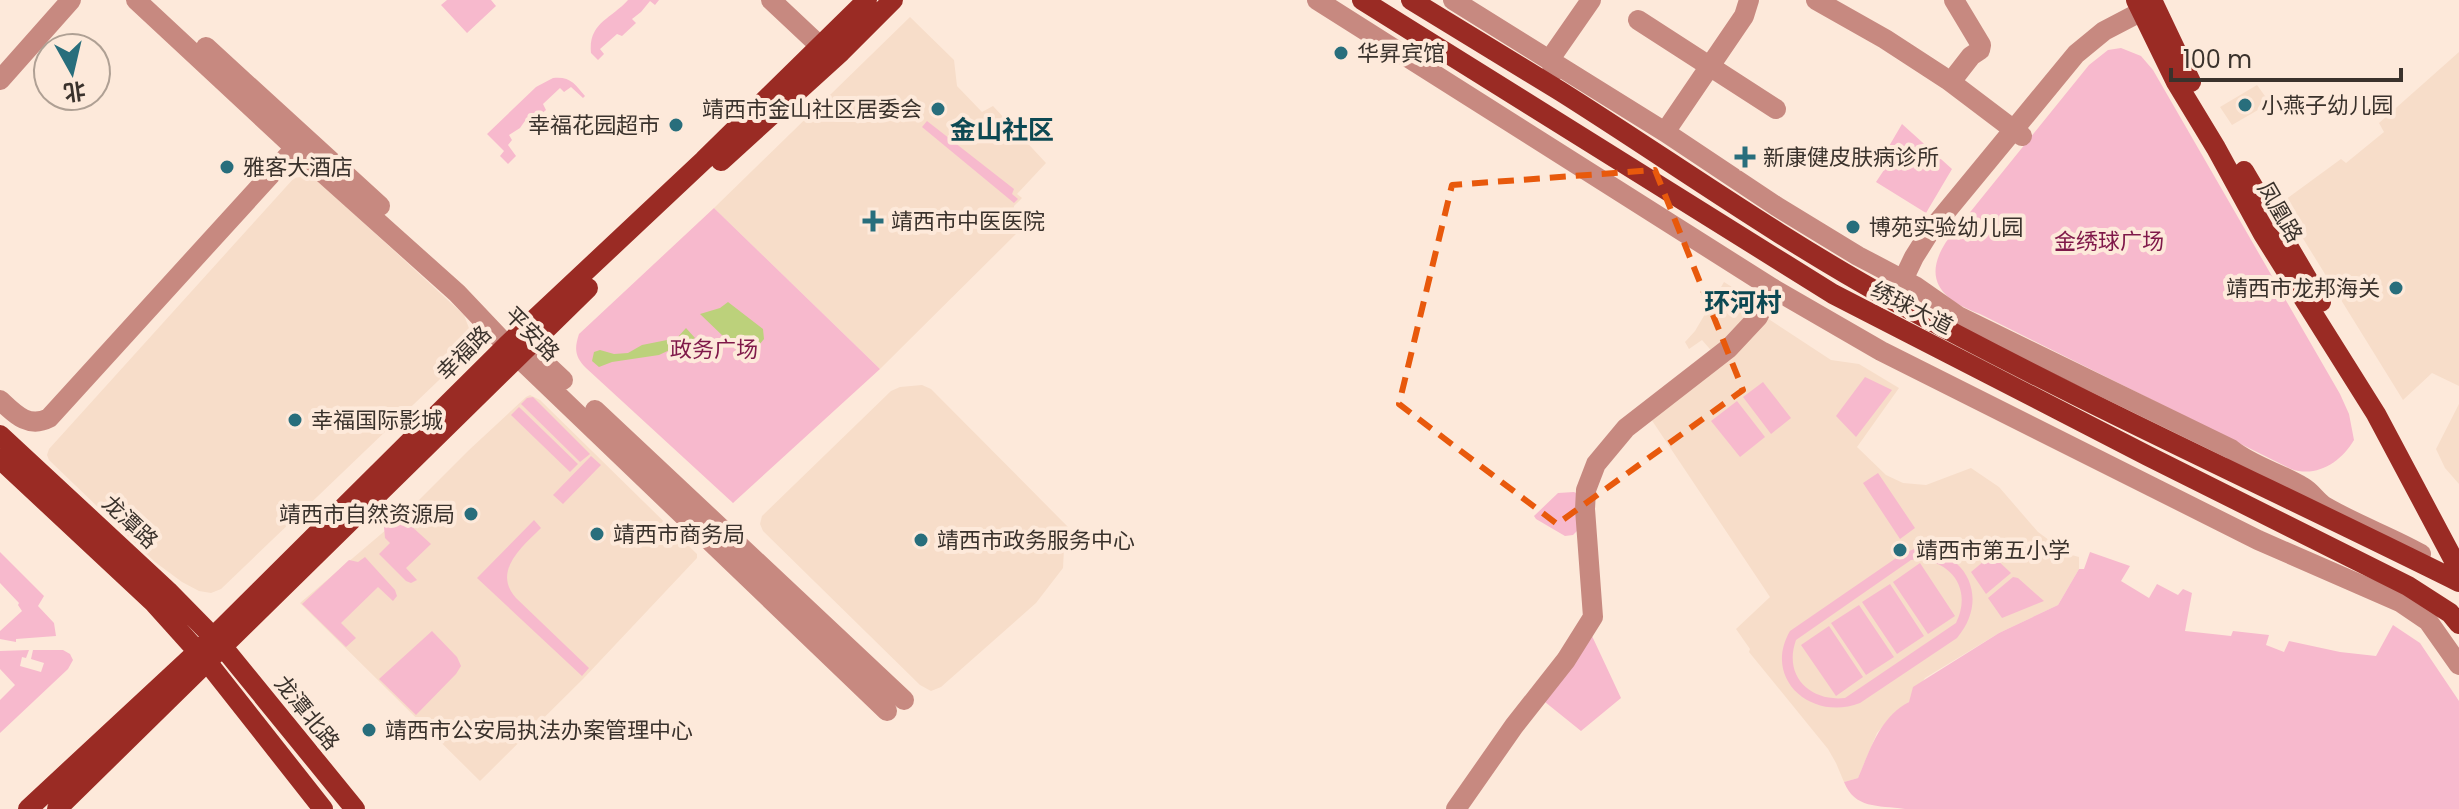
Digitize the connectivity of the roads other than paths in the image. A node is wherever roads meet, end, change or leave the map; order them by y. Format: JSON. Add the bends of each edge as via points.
{"nodes":[{"id":1,"x":71,"y":0,"type":"edge"},
{"id":2,"x":136,"y":0,"type":"edge"},
{"id":3,"x":154,"y":0,"type":"edge"},
{"id":4,"x":771,"y":0,"type":"edge"},
{"id":5,"x":867,"y":0,"type":"edge"},
{"id":6,"x":893,"y":0,"type":"edge"},
{"id":7,"x":1317,"y":0,"type":"edge"},
{"id":8,"x":1362,"y":0,"type":"edge"},
{"id":9,"x":1453,"y":0,"type":"edge"},
{"id":10,"x":1574,"y":0,"type":"edge"},
{"id":11,"x":1591,"y":0,"type":"edge"},
{"id":12,"x":1749,"y":0,"type":"edge"},
{"id":13,"x":1816,"y":0,"type":"edge"},
{"id":14,"x":1832,"y":0,"type":"edge"},
{"id":15,"x":1954,"y":0,"type":"edge"},
{"id":16,"x":1417,"y":2,"type":"edge"},
{"id":17,"x":2148,"y":9,"type":"edge"},
{"id":18,"x":1638,"y":20,"type":"dead end"},
{"id":19,"x":1400,"y":24,"type":"junction"},
{"id":20,"x":820,"y":46,"type":"junction"},
{"id":21,"x":1401,"y":52,"type":"junction"},
{"id":22,"x":1545,"y":56,"type":"junction"},
{"id":23,"x":1710,"y":68,"type":"junction"},
{"id":24,"x":1957,"y":74,"type":"junction"},
{"id":25,"x":0,"y":80,"type":"edge"},
{"id":26,"x":1559,"y":91,"type":"junction"},
{"id":27,"x":1776,"y":109,"type":"dead end"},
{"id":28,"x":1657,"y":127,"type":"junction"},
{"id":29,"x":2022,"y":129,"type":"junction"},
{"id":30,"x":295,"y":148,"type":"junction"},
{"id":31,"x":1601,"y":150,"type":"junction"},
{"id":32,"x":1661,"y":157,"type":"junction"},
{"id":33,"x":1739,"y":182,"type":"junction"},
{"id":34,"x":1606,"y":183,"type":"junction"},
{"id":35,"x":1756,"y":219,"type":"junction"},
{"id":36,"x":1909,"y":283,"type":"junction"},
{"id":37,"x":1772,"y":288,"type":"junction"},
{"id":38,"x":517,"y":346,"type":"junction"},
{"id":39,"x":0,"y":400,"type":"edge"},
{"id":40,"x":2091,"y":427,"type":"junction"},
{"id":41,"x":0,"y":435,"type":"edge"},
{"id":42,"x":0,"y":459,"type":"edge"},
{"id":43,"x":2103,"y":460,"type":"junction"},
{"id":44,"x":2459,"y":546,"type":"edge"},
{"id":45,"x":2459,"y":568,"type":"edge"},
{"id":46,"x":2459,"y":581,"type":"edge"},
{"id":47,"x":2450,"y":611,"type":"edge"},
{"id":48,"x":210,"y":650,"type":"junction"},
{"id":49,"x":2459,"y":665,"type":"edge"},
{"id":50,"x":895,"y":706,"type":"dead end"},
{"id":51,"x":28,"y":809,"type":"edge"},
{"id":52,"x":57,"y":809,"type":"edge"},
{"id":53,"x":323,"y":809,"type":"edge"},
{"id":54,"x":355,"y":809,"type":"edge"},
{"id":55,"x":1456,"y":809,"type":"edge"}],
"edges":[{"from":1,"to":25,"type":"street"},
{"from":2,"to":30,"type":"street","name":"平安路"},
{"from":3,"to":38,"type":"street","name":"平安路","via":[[305,137]]},
{"from":4,"to":20,"type":"street"},
{"from":5,"to":20,"type":"main road","name":"幸福路"},
{"from":6,"to":38,"type":"main road","name":"幸福路"},
{"from":7,"to":21,"type":"street"},
{"from":8,"to":19,"type":"main road","name":"绣球大道"},
{"from":9,"to":22,"type":"street"},
{"from":10,"to":22,"type":"street"},
{"from":11,"to":22,"type":"street"},
{"from":12,"to":23,"type":"street"},
{"from":13,"to":29,"type":"street"},
{"from":14,"to":24,"type":"street"},
{"from":15,"to":24,"type":"street","via":[[1981,45]]},
{"from":16,"to":26,"type":"main road","name":"绣球大道"},
{"from":17,"to":29,"type":"street","via":[[2104,31],[2076,54]]},
{"from":17,"to":44,"type":"main road","name":"凤凰路","via":[[2388,413]]},
{"from":17,"to":45,"type":"main road","name":"凤凰路","via":[[2176,82],[2376,414]]},
{"from":18,"to":23,"type":"street"},
{"from":19,"to":21,"type":"street"},
{"from":19,"to":31,"type":"main road","name":"绣球大道"},
{"from":20,"to":38,"type":"main road","name":"幸福路"},
{"from":21,"to":34,"type":"street"},
{"from":22,"to":26,"type":"street"},
{"from":22,"to":28,"type":"street"},
{"from":23,"to":27,"type":"street"},
{"from":23,"to":28,"type":"street"},
{"from":24,"to":29,"type":"street"},
{"from":26,"to":32,"type":"main road","name":"绣球大道"},
{"from":28,"to":32,"type":"street"},
{"from":28,"to":33,"type":"street"},
{"from":29,"to":36,"type":"street"},
{"from":30,"to":38,"type":"street","name":"平安路"},
{"from":30,"to":39,"type":"street","via":[[49,418],[26,421]]},
{"from":31,"to":34,"type":"street"},
{"from":31,"to":40,"type":"main road","name":"绣球大道","via":[[1833,294]]},
{"from":32,"to":35,"type":"main road","name":"绣球大道"},
{"from":33,"to":35,"type":"street"},
{"from":33,"to":36,"type":"street"},
{"from":34,"to":37,"type":"street"},
{"from":35,"to":46,"type":"main road","name":"绣球大道","via":[[1984,349]]},
{"from":36,"to":45,"type":"street","via":[[1958,316],[2231,449],[2305,488],[2329,508]]},
{"from":37,"to":43,"type":"street","via":[[1881,351]]},
{"from":37,"to":55,"type":"street","via":[[1758,317],[1729,348],[1626,428],[1596,464],[1585,509],[1593,617]]},
{"from":38,"to":48,"type":"main road","name":"幸福路"},
{"from":38,"to":50,"type":"street","name":"平安路"},
{"from":40,"to":43,"type":"street"},
{"from":40,"to":47,"type":"main road","name":"绣球大道"},
{"from":41,"to":48,"type":"main road","name":"龙潭路","via":[[168,591]]},
{"from":42,"to":48,"type":"main road","name":"龙潭路"},
{"from":43,"to":49,"type":"street","via":[[2258,540],[2400,602],[2428,621]]},
{"from":46,"to":47,"type":"main road"},
{"from":48,"to":51,"type":"main road","name":"幸福路"},
{"from":48,"to":52,"type":"main road","name":"幸福路"},
{"from":48,"to":53,"type":"main road"},
{"from":48,"to":54,"type":"main road","name":"龙潭北路"}]}
